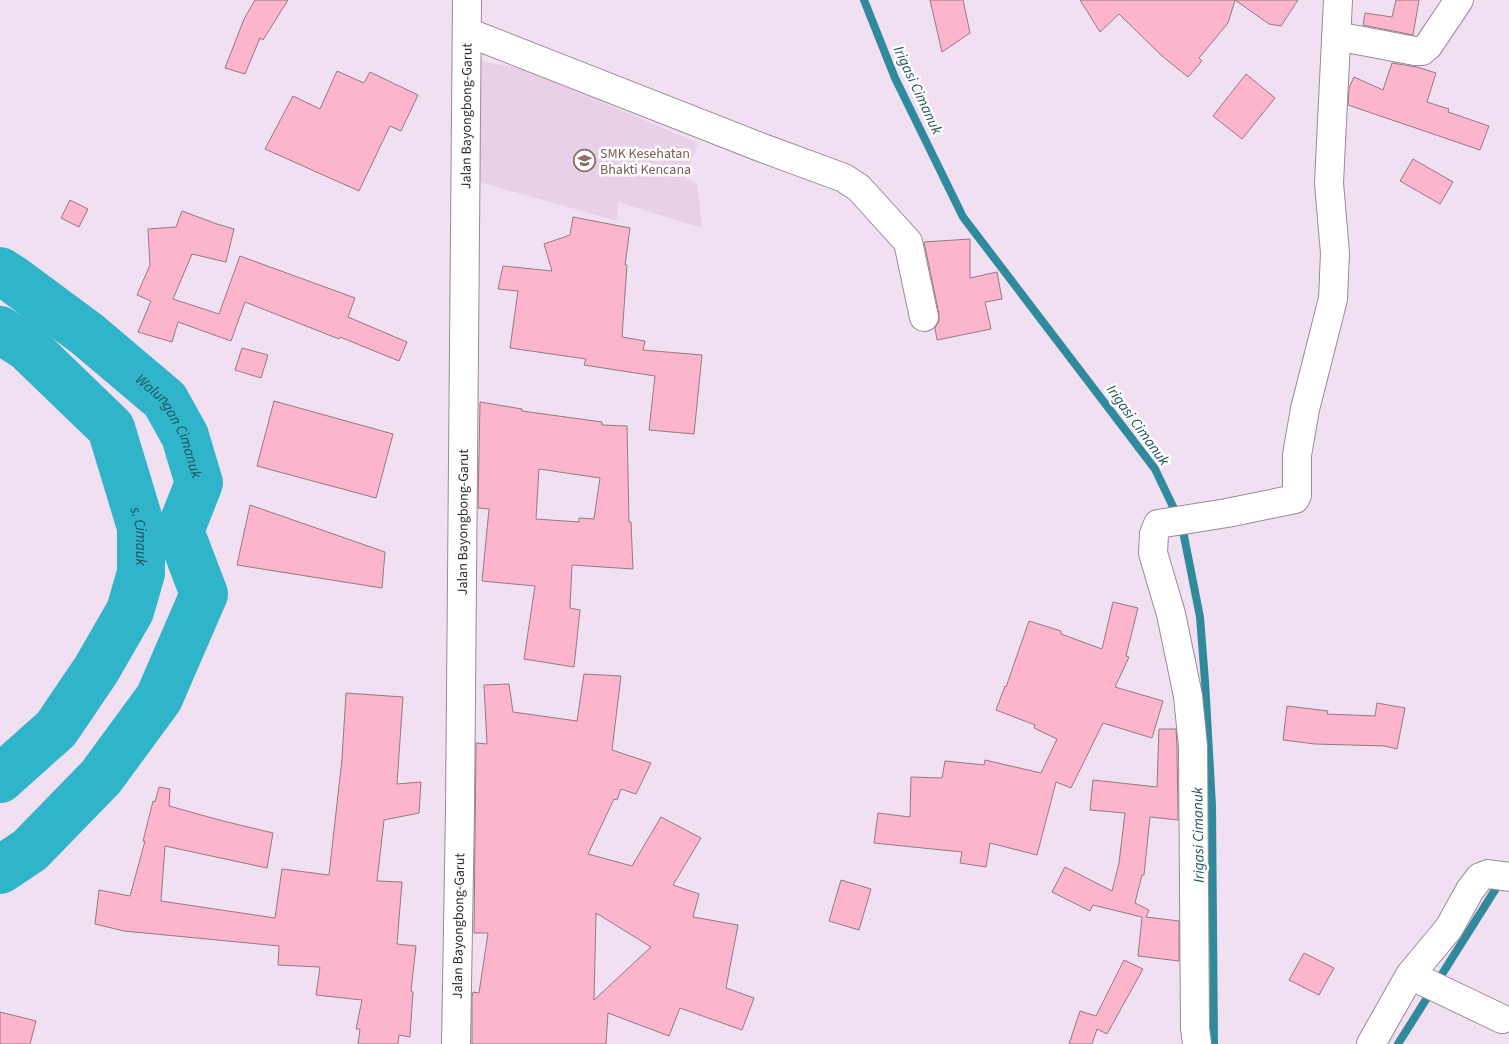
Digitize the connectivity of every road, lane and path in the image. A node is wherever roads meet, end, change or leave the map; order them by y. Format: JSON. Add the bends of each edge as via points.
{"nodes":[{"id":1,"x":467,"y":0,"type":"edge"},
{"id":2,"x":1338,"y":0,"type":"edge"},
{"id":3,"x":1459,"y":0,"type":"edge"},
{"id":4,"x":467,"y":32,"type":"junction"},
{"id":5,"x":1336,"y":36,"type":"junction"},
{"id":6,"x":924,"y":317,"type":"dead end"},
{"id":7,"x":1509,"y":877,"type":"edge"},
{"id":8,"x":1410,"y":975,"type":"junction"},
{"id":9,"x":1502,"y":1019,"type":"dead end"},
{"id":10,"x":456,"y":1044,"type":"edge"},
{"id":11,"x":1197,"y":1044,"type":"edge"},
{"id":12,"x":1371,"y":1044,"type":"edge"}],
"edges":[{"from":1,"to":4,"type":"street","name":"Jalan Bayongbong-Garut"},
{"from":2,"to":5,"type":"street"},
{"from":3,"to":5,"type":"street","via":[[1422,51]]},
{"from":4,"to":6,"type":"street","via":[[844,178],[859,188],[908,242]]},
{"from":4,"to":10,"type":"street","name":"Jalan Bayongbong-Garut"},
{"from":5,"to":11,"type":"street","via":[[1329,183],[1335,253],[1333,299],[1305,409],[1297,455],[1297,495],[1295,498],[1158,524],[1154,534],[1153,553],[1171,614],[1188,696],[1193,746]]},
{"from":7,"to":8,"type":"street","via":[[1488,874],[1480,877],[1449,928]]},
{"from":8,"to":9,"type":"street"},
{"from":8,"to":12,"type":"street"}]}
